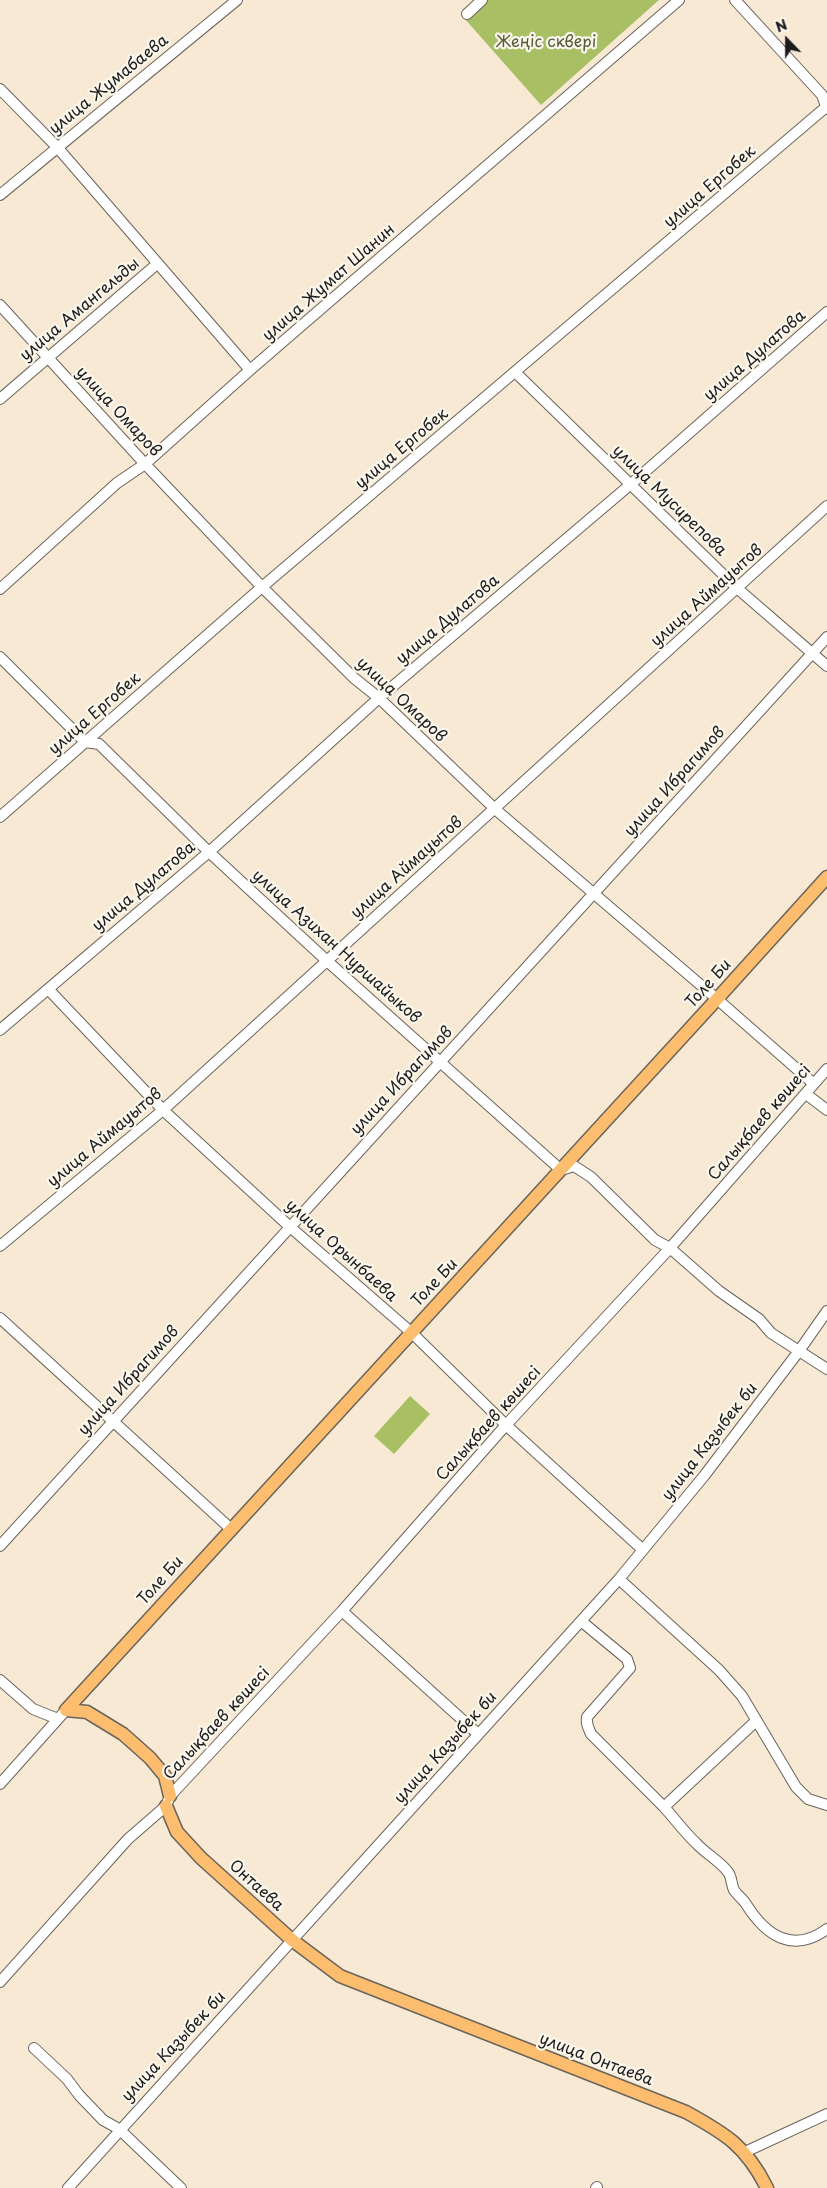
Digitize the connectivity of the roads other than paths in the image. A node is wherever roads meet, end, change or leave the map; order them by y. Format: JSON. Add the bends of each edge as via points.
{"nodes":[{"id":1,"x":237,"y":0,"type":"edge"},
{"id":2,"x":482,"y":0,"type":"edge"},
{"id":3,"x":679,"y":0,"type":"edge"},
{"id":4,"x":735,"y":0,"type":"edge"},
{"id":5,"x":467,"y":14,"type":"dead end"},
{"id":6,"x":0,"y":89,"type":"edge"},
{"id":7,"x":826,"y":108,"type":"edge"},
{"id":8,"x":57,"y":147,"type":"junction"},
{"id":9,"x":0,"y":195,"type":"edge"},
{"id":10,"x":157,"y":264,"type":"junction"},
{"id":11,"x":0,"y":305,"type":"edge"},
{"id":12,"x":827,"y":312,"type":"edge"},
{"id":13,"x":47,"y":358,"type":"junction"},
{"id":14,"x":250,"y":370,"type":"junction"},
{"id":15,"x":516,"y":373,"type":"junction"},
{"id":16,"x":0,"y":399,"type":"edge"},
{"id":17,"x":145,"y":464,"type":"junction"},
{"id":18,"x":631,"y":484,"type":"junction"},
{"id":19,"x":827,"y":506,"type":"edge"},
{"id":20,"x":262,"y":587,"type":"junction"},
{"id":21,"x":0,"y":589,"type":"edge"},
{"id":22,"x":738,"y":589,"type":"junction"},
{"id":23,"x":827,"y":637,"type":"edge"},
{"id":24,"x":812,"y":653,"type":"junction"},
{"id":25,"x":0,"y":657,"type":"edge"},
{"id":26,"x":827,"y":666,"type":"edge"},
{"id":27,"x":379,"y":698,"type":"junction"},
{"id":28,"x":85,"y":742,"type":"junction"},
{"id":29,"x":495,"y":809,"type":"junction"},
{"id":30,"x":0,"y":817,"type":"edge"},
{"id":31,"x":209,"y":852,"type":"junction"},
{"id":32,"x":827,"y":876,"type":"edge"},
{"id":33,"x":594,"y":893,"type":"junction"},
{"id":34,"x":326,"y":960,"type":"junction"},
{"id":35,"x":48,"y":989,"type":"junction"},
{"id":36,"x":718,"y":999,"type":"junction"},
{"id":37,"x":0,"y":1030,"type":"edge"},
{"id":38,"x":440,"y":1062,"type":"junction"},
{"id":39,"x":827,"y":1069,"type":"edge"},
{"id":40,"x":814,"y":1084,"type":"junction"},
{"id":41,"x":806,"y":1094,"type":"junction"},
{"id":42,"x":163,"y":1110,"type":"junction"},
{"id":43,"x":827,"y":1110,"type":"edge"},
{"id":44,"x":561,"y":1170,"type":"junction"},
{"id":45,"x":289,"y":1226,"type":"junction"},
{"id":46,"x":0,"y":1246,"type":"edge"},
{"id":47,"x":670,"y":1248,"type":"junction"},
{"id":48,"x":827,"y":1311,"type":"edge"},
{"id":49,"x":0,"y":1318,"type":"edge"},
{"id":50,"x":412,"y":1333,"type":"junction"},
{"id":51,"x":799,"y":1351,"type":"junction"},
{"id":52,"x":827,"y":1369,"type":"edge"},
{"id":53,"x":112,"y":1422,"type":"junction"},
{"id":54,"x":506,"y":1426,"type":"junction"},
{"id":55,"x":231,"y":1529,"type":"junction"},
{"id":56,"x":0,"y":1546,"type":"edge"},
{"id":57,"x":643,"y":1550,"type":"junction"},
{"id":58,"x":619,"y":1579,"type":"junction"},
{"id":59,"x":342,"y":1611,"type":"junction"},
{"id":60,"x":581,"y":1620,"type":"junction"},
{"id":61,"x":0,"y":1680,"type":"edge"},
{"id":62,"x":62,"y":1714,"type":"junction"},
{"id":63,"x":756,"y":1721,"type":"junction"},
{"id":64,"x":478,"y":1734,"type":"junction"},
{"id":65,"x":0,"y":1784,"type":"edge"},
{"id":66,"x":168,"y":1801,"type":"junction"},
{"id":67,"x":827,"y":1805,"type":"edge"},
{"id":68,"x":664,"y":1807,"type":"junction"},
{"id":69,"x":827,"y":1929,"type":"edge"},
{"id":70,"x":292,"y":1940,"type":"junction"},
{"id":71,"x":340,"y":1976,"type":"joint"},
{"id":72,"x":0,"y":1982,"type":"edge"},
{"id":73,"x":34,"y":2048,"type":"dead end"},
{"id":74,"x":827,"y":2114,"type":"edge"},
{"id":75,"x":119,"y":2129,"type":"junction"},
{"id":76,"x":745,"y":2152,"type":"junction"},
{"id":77,"x":68,"y":2188,"type":"edge"},
{"id":78,"x":181,"y":2188,"type":"edge"},
{"id":79,"x":767,"y":2188,"type":"edge"}],
"edges":[{"from":1,"to":8,"type":"street","name":"улица Жумабаева"},
{"from":2,"to":5,"type":"street"},
{"from":3,"to":14,"type":"street","name":"улица Жумат Шанин"},
{"from":4,"to":7,"type":"street","via":[[822,94]]},
{"from":6,"to":8,"type":"street"},
{"from":7,"to":15,"type":"street","name":"улица Ергобек"},
{"from":8,"to":9,"type":"street","name":"улица Жумабаева"},
{"from":8,"to":10,"type":"street"},
{"from":10,"to":13,"type":"street","name":"улица Амангельды"},
{"from":10,"to":14,"type":"street"},
{"from":11,"to":13,"type":"street","name":"улица Омаров"},
{"from":12,"to":18,"type":"street","name":"улица Дулатова"},
{"from":13,"to":16,"type":"street","name":"улица Амангельды"},
{"from":13,"to":17,"type":"street","name":"улица Омаров"},
{"from":14,"to":17,"type":"street","name":"улица Жумат Шанин"},
{"from":15,"to":18,"type":"street","name":"улица Мусирепова"},
{"from":15,"to":20,"type":"street","name":"улица Ергобек"},
{"from":17,"to":20,"type":"street","name":"улица Омаров"},
{"from":17,"to":21,"type":"street","name":"улица Жумат Шанин","via":[[117,484]]},
{"from":18,"to":22,"type":"street","name":"улица Мусирепова"},
{"from":18,"to":27,"type":"street","name":"улица Дулатова"},
{"from":19,"to":22,"type":"street","name":"улица Аймауытов"},
{"from":20,"to":27,"type":"street","name":"улица Омаров","via":[[354,678]]},
{"from":20,"to":28,"type":"street","name":"улица Ергобек"},
{"from":22,"to":24,"type":"street","name":"улица Мусирепова"},
{"from":22,"to":29,"type":"street","name":"улица Аймауытов"},
{"from":23,"to":24,"type":"street","name":"улица Ибрагимов"},
{"from":24,"to":26,"type":"street","name":"улица Мусирепова"},
{"from":24,"to":33,"type":"street","name":"улица Ибрагимов"},
{"from":25,"to":28,"type":"street","name":"улица Азихан Нуршайыков"},
{"from":27,"to":29,"type":"street","name":"улица Омаров"},
{"from":27,"to":31,"type":"street","name":"улица Дулатова"},
{"from":28,"to":30,"type":"street","name":"улица Ергобек"},
{"from":28,"to":31,"type":"street","name":"улица Азихан Нуршайыков","via":[[99,744]]},
{"from":29,"to":33,"type":"street","name":"улица Омаров"},
{"from":29,"to":34,"type":"street","name":"улица Аймауытов"},
{"from":31,"to":34,"type":"street","name":"улица Азихан Нуршайыков"},
{"from":31,"to":35,"type":"street","name":"улица Дулатова"},
{"from":32,"to":36,"type":"main road","name":"Толе Би"},
{"from":33,"to":36,"type":"street","name":"улица Омаров"},
{"from":33,"to":38,"type":"street","name":"улица Ибрагимов"},
{"from":34,"to":38,"type":"street","name":"улица Азихан Нуршайыков"},
{"from":34,"to":42,"type":"street","name":"улица Аймауытов"},
{"from":35,"to":37,"type":"street","name":"улица Дулатова"},
{"from":35,"to":42,"type":"street","name":"улица Орынбаева"},
{"from":36,"to":40,"type":"street","name":"улица Омаров"},
{"from":36,"to":44,"type":"main road","name":"Толе Би"},
{"from":38,"to":44,"type":"street","name":"улица Азихан Нуршайыков"},
{"from":38,"to":45,"type":"street","name":"улица Ибрагимов"},
{"from":39,"to":40,"type":"street","name":"Салықбаев көшесі"},
{"from":40,"to":41,"type":"street","name":"Салықбаев көшесі"},
{"from":41,"to":43,"type":"street"},
{"from":41,"to":47,"type":"street","name":"Салықбаев көшесі"},
{"from":42,"to":45,"type":"street","name":"улица Орынбаева"},
{"from":42,"to":46,"type":"street","name":"улица Аймауытов"},
{"from":44,"to":47,"type":"street","via":[[574,1166],[591,1177],[655,1240]]},
{"from":44,"to":50,"type":"main road","name":"Толе Би"},
{"from":45,"to":50,"type":"street","name":"улица Орынбаева"},
{"from":45,"to":53,"type":"street","name":"улица Ибрагимов"},
{"from":47,"to":51,"type":"street","via":[[719,1291],[759,1319],[771,1333]]},
{"from":47,"to":54,"type":"street","name":"Салықбаев көшесі"},
{"from":48,"to":51,"type":"street","name":"улица Казыбек би"},
{"from":49,"to":53,"type":"street"},
{"from":50,"to":54,"type":"street","name":"улица Орынбаева"},
{"from":50,"to":55,"type":"main road","name":"Толе Би"},
{"from":51,"to":52,"type":"street"},
{"from":51,"to":57,"type":"street","name":"улица Казыбек би"},
{"from":53,"to":55,"type":"street"},
{"from":53,"to":56,"type":"street","name":"улица Ибрагимов"},
{"from":54,"to":57,"type":"street","name":"улица Орынбаева"},
{"from":54,"to":59,"type":"street","name":"Салықбаев көшесі"},
{"from":55,"to":62,"type":"main road","name":"Толе Би"},
{"from":57,"to":58,"type":"street","name":"улица Казыбек би"},
{"from":58,"to":60,"type":"street","name":"улица Казыбек би"},
{"from":58,"to":63,"type":"street","via":[[719,1670],[742,1696]]},
{"from":59,"to":64,"type":"street"},
{"from":59,"to":66,"type":"street","name":"Салықбаев көшесі"},
{"from":60,"to":64,"type":"street","name":"улица Казыбек би"},
{"from":60,"to":68,"type":"street","via":[[627,1659],[630,1668],[588,1716],[586,1722],[591,1734]]},
{"from":61,"to":62,"type":"street","via":[[33,1709]]},
{"from":62,"to":65,"type":"street"},
{"from":62,"to":66,"type":"main road","name":"Онтаева","via":[[87,1712],[123,1734],[165,1776]]},
{"from":63,"to":67,"type":"street","via":[[796,1787],[808,1799]]},
{"from":63,"to":68,"type":"street"},
{"from":64,"to":70,"type":"street","name":"улица Казыбек би"},
{"from":66,"to":70,"type":"main road","name":"Онтаева","via":[[177,1832]]},
{"from":66,"to":72,"type":"street","name":"Салықбаев көшесі","via":[[128,1839]]},
{"from":68,"to":69,"type":"street","via":[[697,1845],[730,1873],[734,1891],[752,1915],[775,1936],[792,1942],[805,1941]]},
{"from":70,"to":71,"type":"main road","name":"Онтаева"},
{"from":70,"to":75,"type":"street","name":"улица Казыбек би"},
{"from":71,"to":76,"type":"main road","name":"улица Онтаева","via":[[686,2112],[725,2134]]},
{"from":73,"to":75,"type":"street","via":[[103,2120]]},
{"from":74,"to":76,"type":"street"},
{"from":75,"to":77,"type":"street","name":"улица Казыбек би"},
{"from":75,"to":78,"type":"street"},
{"from":76,"to":79,"type":"main road","name":"улица Онтаева"}]}
